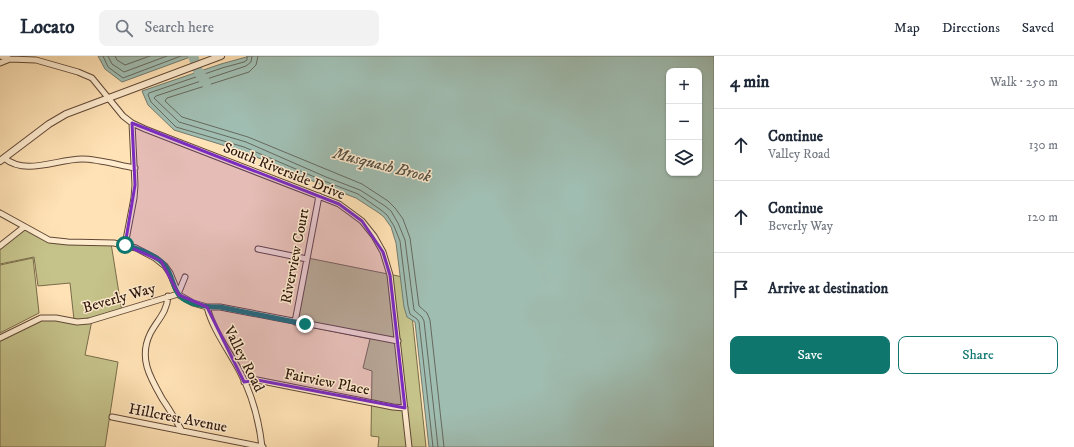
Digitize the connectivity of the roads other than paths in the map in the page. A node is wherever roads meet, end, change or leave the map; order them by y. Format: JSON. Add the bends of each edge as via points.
{"nodes":[{"id":1,"x":0,"y":56,"type":"edge"},
{"id":2,"x":32,"y":56,"type":"edge"},
{"id":3,"x":221,"y":56,"type":"edge"},
{"id":4,"x":11,"y":58,"type":"edge"},
{"id":5,"x":36,"y":60,"type":"junction"},
{"id":6,"x":0,"y":63,"type":"edge"},
{"id":7,"x":108,"y":98,"type":"junction"},
{"id":8,"x":132,"y":123,"type":"junction"},
{"id":9,"x":2,"y":160,"type":"edge"},
{"id":10,"x":135,"y":168,"type":"junction"},
{"id":11,"x":319,"y":196,"type":"junction"},
{"id":12,"x":0,"y":213,"type":"edge"},
{"id":13,"x":24,"y":227,"type":"junction"},
{"id":14,"x":125,"y":245,"type":"junction"},
{"id":15,"x":0,"y":246,"type":"edge"},
{"id":16,"x":258,"y":249,"type":"dead end"},
{"id":17,"x":306,"y":259,"type":"junction"},
{"id":18,"x":185,"y":277,"type":"dead end"},
{"id":19,"x":178,"y":294,"type":"junction"},
{"id":20,"x":168,"y":296,"type":"junction"},
{"id":21,"x":207,"y":307,"type":"junction"},
{"id":22,"x":295,"y":322,"type":"junction"},
{"id":23,"x":0,"y":338,"type":"edge"},
{"id":24,"x":398,"y":341,"type":"junction"},
{"id":25,"x":244,"y":382,"type":"junction"},
{"id":26,"x":404,"y":408,"type":"junction"},
{"id":27,"x":112,"y":417,"type":"dead end"},
{"id":28,"x":182,"y":431,"type":"junction"},
{"id":29,"x":262,"y":447,"type":"edge"},
{"id":30,"x":409,"y":447,"type":"edge"}],
"edges":[{"from":1,"to":4,"type":"street"},
{"from":2,"to":5,"type":"street"},
{"from":3,"to":7,"type":"street"},
{"from":4,"to":5,"type":"street","name":"South Riverside Drive"},
{"from":4,"to":6,"type":"street"},
{"from":5,"to":7,"type":"street","name":"South Riverside Drive","via":[[86,75],[97,83]]},
{"from":7,"to":8,"type":"street","name":"South Riverside Drive"},
{"from":7,"to":9,"type":"street","via":[[57,118]]},
{"from":8,"to":10,"type":"street"},
{"from":8,"to":11,"type":"street","name":"South Riverside Drive"},
{"from":9,"to":10,"type":"street","via":[[16,165],[41,166],[83,159]]},
{"from":10,"to":14,"type":"street","via":[[134,198]]},
{"from":11,"to":17,"type":"street","name":"Riverview Court"},
{"from":11,"to":24,"type":"street","name":"South Riverside Drive","via":[[355,214],[380,245],[390,275]]},
{"from":12,"to":13,"type":"street"},
{"from":13,"to":14,"type":"street","via":[[49,240]]},
{"from":13,"to":15,"type":"street"},
{"from":14,"to":19,"type":"street","via":[[161,261],[170,273]]},
{"from":16,"to":17,"type":"street"},
{"from":17,"to":22,"type":"street","name":"Riverview Court"},
{"from":18,"to":19,"type":"street"},
{"from":19,"to":20,"type":"street","name":"Beverly Way"},
{"from":19,"to":21,"type":"street","via":[[193,304]]},
{"from":20,"to":23,"type":"street","name":"Beverly Way","via":[[89,321],[41,318]]},
{"from":20,"to":28,"type":"street","via":[[167,308],[148,337],[145,363],[154,385]]},
{"from":21,"to":22,"type":"street","via":[[220,307]]},
{"from":21,"to":25,"type":"street","name":"Valley Road","via":[[210,319]]},
{"from":22,"to":24,"type":"street"},
{"from":24,"to":26,"type":"street","name":"South Riverside Drive"},
{"from":25,"to":26,"type":"street","name":"Fairview Place","via":[[257,380]]},
{"from":25,"to":29,"type":"street","name":"Valley Road","via":[[255,410]]},
{"from":26,"to":30,"type":"street","name":"South Riverside Drive"},
{"from":27,"to":28,"type":"street","name":"Hillcrest Avenue"},
{"from":28,"to":29,"type":"street","name":"Hillcrest Avenue"}]}
